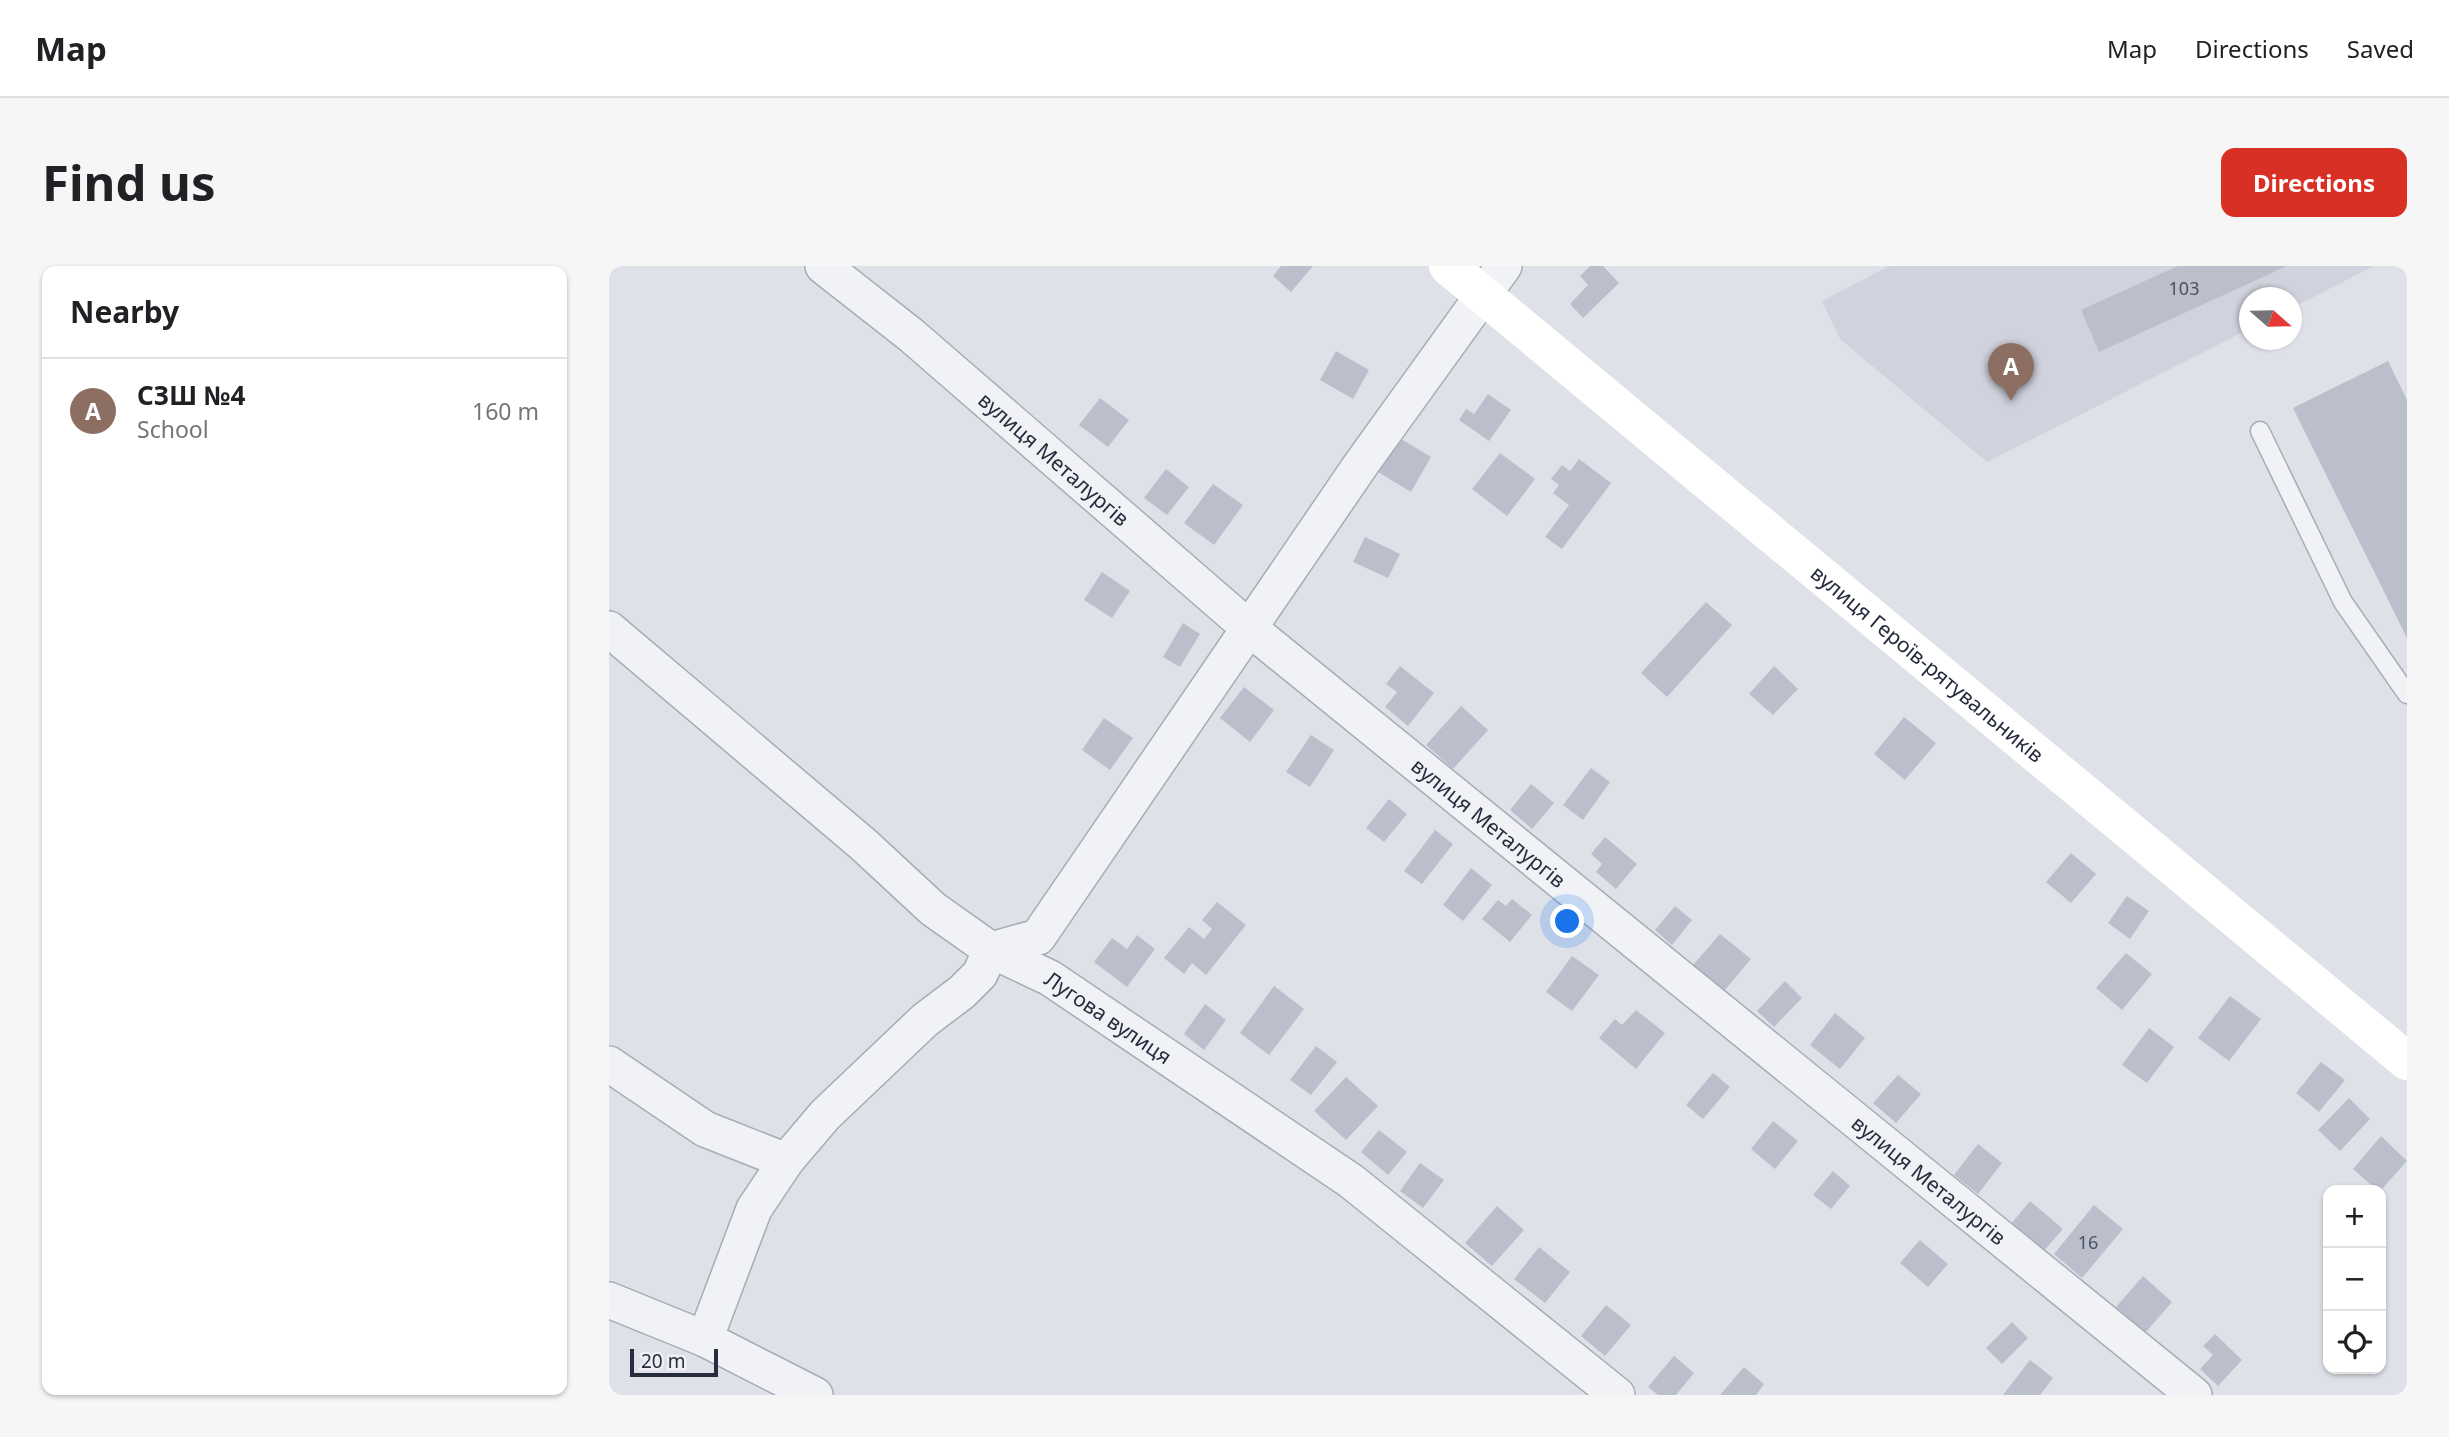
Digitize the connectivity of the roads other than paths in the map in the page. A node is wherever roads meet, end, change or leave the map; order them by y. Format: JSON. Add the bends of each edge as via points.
{"nodes":[{"id":1,"x":823,"y":266,"type":"edge"},
{"id":2,"x":1448,"y":266,"type":"edge"},
{"id":3,"x":1493,"y":280,"type":"edge"},
{"id":4,"x":2260,"y":431,"type":"dead end"},
{"id":5,"x":1249,"y":628,"type":"junction"},
{"id":6,"x":609,"y":629,"type":"edge"},
{"id":7,"x":2407,"y":694,"type":"edge"},
{"id":8,"x":991,"y":950,"type":"junction"},
{"id":9,"x":2407,"y":1061,"type":"edge"},
{"id":10,"x":609,"y":1064,"type":"edge"},
{"id":11,"x":786,"y":1161,"type":"junction"},
{"id":12,"x":609,"y":1300,"type":"edge"},
{"id":13,"x":705,"y":1339,"type":"junction"},
{"id":14,"x":815,"y":1395,"type":"edge"},
{"id":15,"x":1617,"y":1395,"type":"edge"},
{"id":16,"x":2194,"y":1395,"type":"edge"}],
"edges":[{"from":1,"to":5,"type":"street","name":"вулиця Металургів","via":[[911,335]]},
{"from":2,"to":3,"type":"street","name":"вулиця Героїв-рятувальників"},
{"from":3,"to":5,"type":"street"},
{"from":3,"to":9,"type":"street","name":"вулиця Героїв-рятувальників"},
{"from":4,"to":7,"type":"lane","via":[[2343,602]]},
{"from":5,"to":8,"type":"street","via":[[1038,937]]},
{"from":5,"to":16,"type":"street","name":"вулиця Металургів"},
{"from":6,"to":8,"type":"street","name":"Лугова вулиця","via":[[933,909]]},
{"from":8,"to":11,"type":"street","via":[[980,974],[963,992],[925,1020],[825,1115]]},
{"from":8,"to":15,"type":"street","name":"Лугова вулиця","via":[[1050,978],[1351,1181]]},
{"from":10,"to":11,"type":"street","via":[[705,1129]]},
{"from":11,"to":13,"type":"street","via":[[754,1209]]},
{"from":12,"to":13,"type":"street"},
{"from":13,"to":14,"type":"street"}]}
